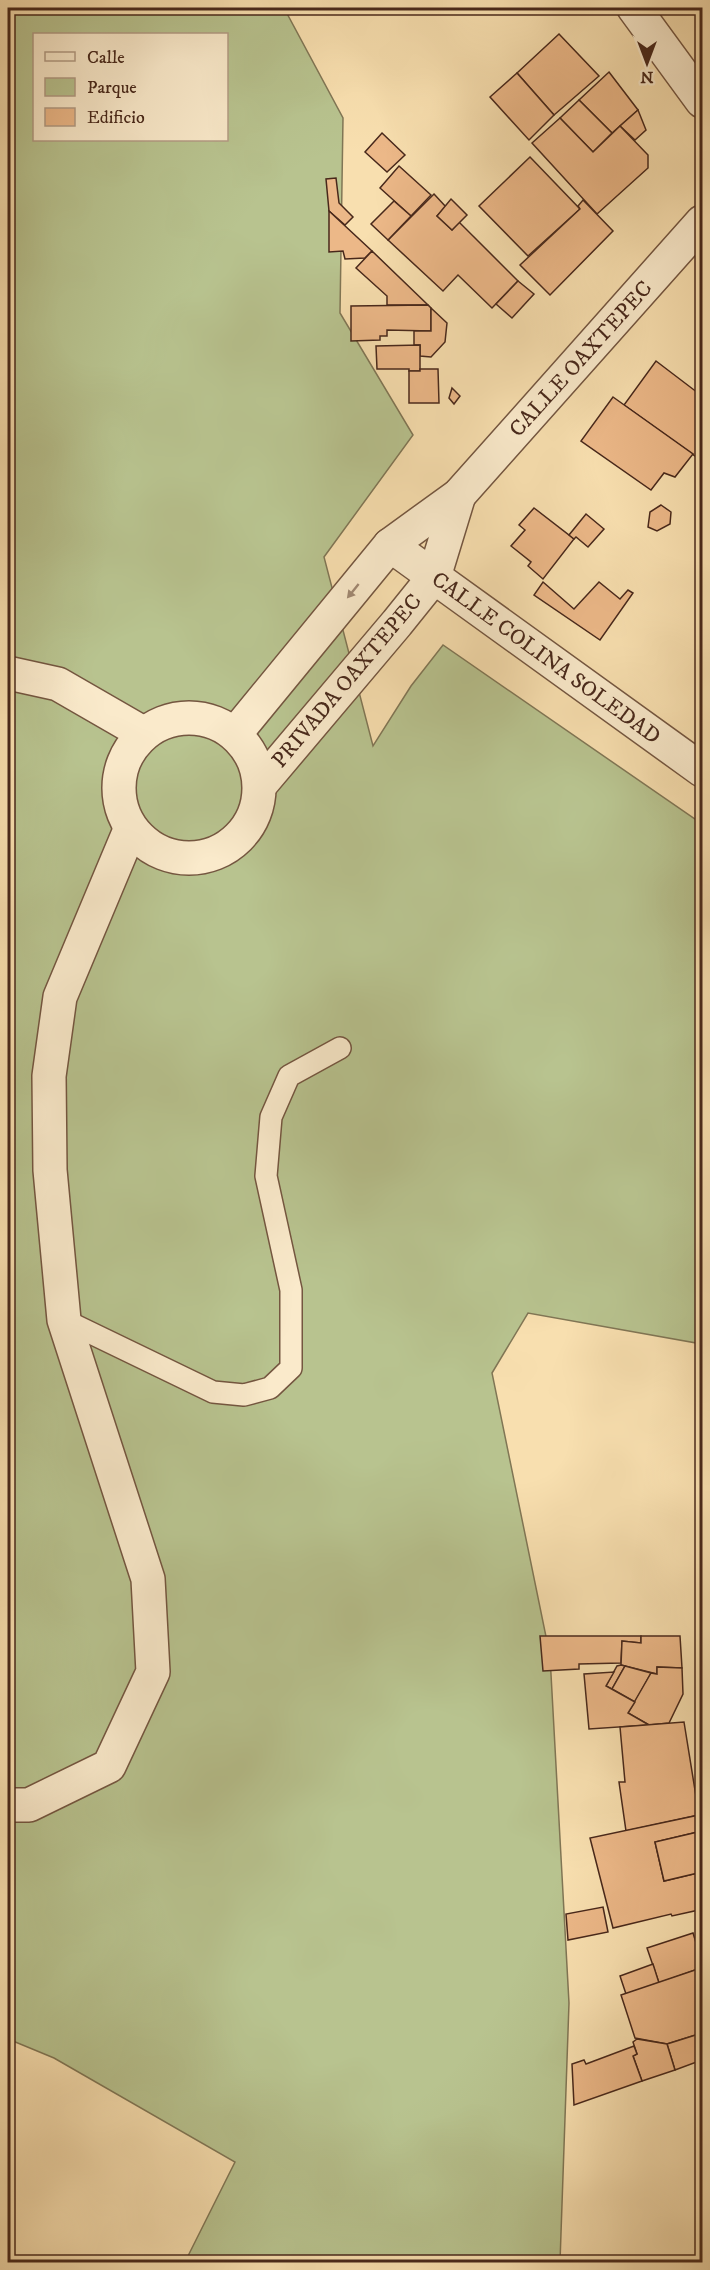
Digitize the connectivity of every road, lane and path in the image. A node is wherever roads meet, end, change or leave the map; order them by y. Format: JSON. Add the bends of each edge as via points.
{"nodes":[{"id":1,"x":634,"y":8,"type":"edge"},
{"id":2,"x":702,"y":101,"type":"edge"},
{"id":3,"x":702,"y":222,"type":"edge"},
{"id":4,"x":459,"y":495,"type":"junction"},
{"id":5,"x":390,"y":545,"type":"junction"},
{"id":6,"x":434,"y":577,"type":"junction"},
{"id":7,"x":8,"y":673,"type":"edge"},
{"id":8,"x":143,"y":733,"type":"junction"},
{"id":9,"x":235,"y":734,"type":"junction"},
{"id":10,"x":702,"y":770,"type":"edge"},
{"id":11,"x":261,"y":784,"type":"junction"},
{"id":12,"x":129,"y":830,"type":"junction"},
{"id":13,"x":340,"y":1048,"type":"dead end"},
{"id":14,"x":64,"y":1320,"type":"junction"},
{"id":15,"x":8,"y":1805,"type":"edge"}],
"edges":[{"from":1,"to":2,"type":"street"},
{"from":3,"to":4,"type":"street","name":"CALLE OAXTEPEC"},
{"from":4,"to":5,"type":"street","name":"CALLE OAXTEPEC"},
{"from":4,"to":6,"type":"street","name":"CALLE OAXTEPEC"},
{"from":5,"to":6,"type":"street","name":"CALLE COLINA SOLEDAD"},
{"from":5,"to":9,"type":"street","one_way":true},
{"from":6,"to":10,"type":"street","name":"CALLE COLINA SOLEDAD"},
{"from":6,"to":11,"type":"street","name":"PRIVADA OAXTEPEC"},
{"from":7,"to":8,"type":"street","via":[[58,684]]},
{"from":8,"to":9,"type":"street","via":[[173,719],[206,719]]},
{"from":8,"to":12,"type":"street","via":[[123,759],[117,795]]},
{"from":9,"to":11,"type":"street","via":[[253,756]]},
{"from":11,"to":12,"type":"street","via":[[254,820],[230,848],[194,860],[159,853]]},
{"from":12,"to":14,"type":"street","via":[[60,997],[51,1065],[50,1170]]},
{"from":13,"to":14,"type":"lane","via":[[289,1076],[271,1117],[266,1176],[291,1290],[291,1368],[270,1388],[244,1395],[213,1392]]},
{"from":14,"to":15,"type":"street","via":[[148,1579],[153,1672],[110,1766],[29,1805]]}]}
